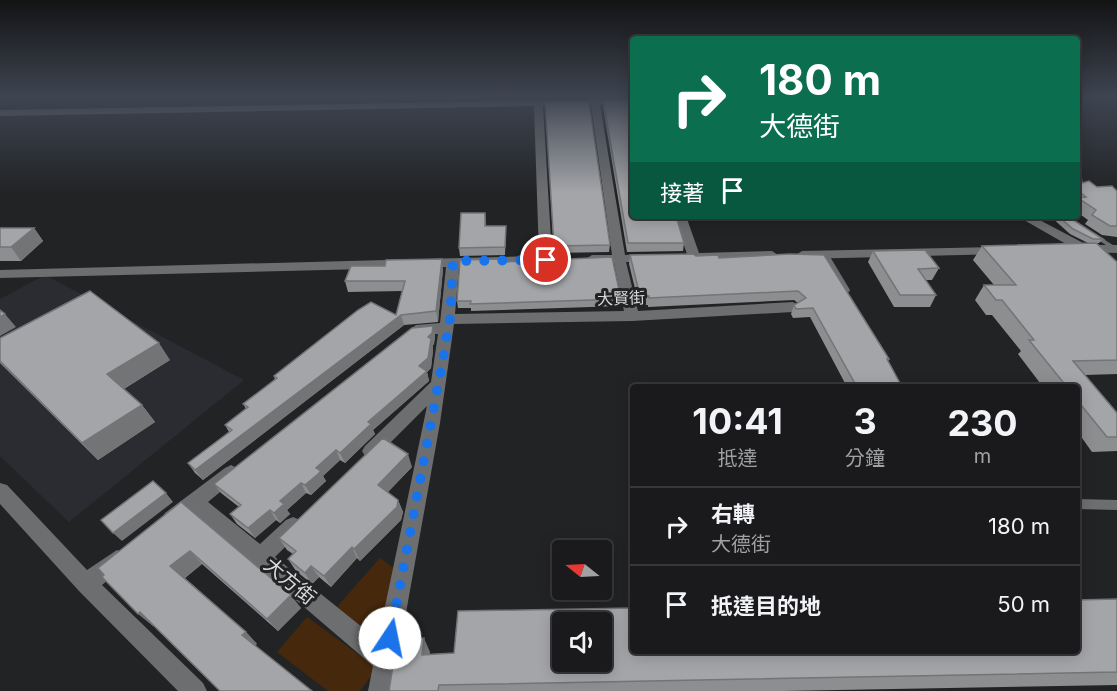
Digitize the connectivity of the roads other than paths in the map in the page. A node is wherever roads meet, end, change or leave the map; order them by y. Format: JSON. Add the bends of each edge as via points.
{"nodes":[{"id":1,"x":539,"y":128,"type":"edge"},
{"id":2,"x":599,"y":128,"type":"edge"},
{"id":3,"x":681,"y":219,"type":"edge"},
{"id":4,"x":1028,"y":219,"type":"edge"},
{"id":5,"x":1084,"y":229,"type":"edge"},
{"id":6,"x":1061,"y":249,"type":"edge"},
{"id":7,"x":1115,"y":249,"type":"edge"},
{"id":8,"x":1014,"y":250,"type":"edge"},
{"id":9,"x":1089,"y":253,"type":"junction"},
{"id":10,"x":825,"y":255,"type":"junction"},
{"id":11,"x":662,"y":257,"type":"edge"},
{"id":12,"x":619,"y":258,"type":"junction"},
{"id":13,"x":546,"y":260,"type":"junction"},
{"id":14,"x":453,"y":261,"type":"junction"},
{"id":15,"x":0,"y":274,"type":"edge"},
{"id":16,"x":849,"y":295,"type":"edge"},
{"id":17,"x":793,"y":307,"type":"edge"},
{"id":18,"x":632,"y":316,"type":"junction"},
{"id":19,"x":449,"y":324,"type":"junction"},
{"id":20,"x":401,"y":338,"type":"edge"},
{"id":21,"x":439,"y":384,"type":"junction"},
{"id":22,"x":248,"y":460,"type":"edge"},
{"id":23,"x":356,"y":467,"type":"edge"},
{"id":24,"x":0,"y":491,"type":"edge"},
{"id":25,"x":194,"y":502,"type":"junction"},
{"id":26,"x":1080,"y":504,"type":"edge"},
{"id":27,"x":1117,"y":505,"type":"edge"},
{"id":28,"x":304,"y":516,"type":"edge"},
{"id":29,"x":158,"y":530,"type":"edge"},
{"id":30,"x":131,"y":550,"type":"edge"},
{"id":31,"x":261,"y":556,"type":"junction"},
{"id":32,"x":86,"y":584,"type":"junction"},
{"id":33,"x":385,"y":662,"type":"junction"},
{"id":34,"x":195,"y":691,"type":"edge"},
{"id":35,"x":380,"y":691,"type":"edge"}],
"edges":[{"from":1,"to":13,"type":"street"},
{"from":2,"to":12,"type":"street"},
{"from":3,"to":10,"type":"street","via":[[689,257]]},
{"from":4,"to":9,"type":"street"},
{"from":5,"to":7,"type":"lane"},
{"from":6,"to":9,"type":"street"},
{"from":7,"to":9,"type":"street"},
{"from":8,"to":10,"type":"street"},
{"from":10,"to":16,"type":"lane"},
{"from":11,"to":12,"type":"street"},
{"from":12,"to":13,"type":"street"},
{"from":12,"to":18,"type":"street"},
{"from":13,"to":14,"type":"street"},
{"from":14,"to":15,"type":"street"},
{"from":14,"to":19,"type":"street"},
{"from":17,"to":18,"type":"street","name":"大賢街"},
{"from":18,"to":19,"type":"street","name":"大賢街"},
{"from":19,"to":20,"type":"street","name":"大賢街","via":[[410,331]]},
{"from":19,"to":21,"type":"street"},
{"from":21,"to":23,"type":"street"},
{"from":21,"to":33,"type":"street"},
{"from":22,"to":25,"type":"street"},
{"from":24,"to":32,"type":"street"},
{"from":25,"to":29,"type":"street"},
{"from":25,"to":31,"type":"street","name":"大方街"},
{"from":26,"to":27,"type":"lane"},
{"from":28,"to":31,"type":"street"},
{"from":30,"to":32,"type":"street"},
{"from":31,"to":33,"type":"street","name":"大方街"},
{"from":32,"to":34,"type":"street"},
{"from":33,"to":35,"type":"street"}]}
